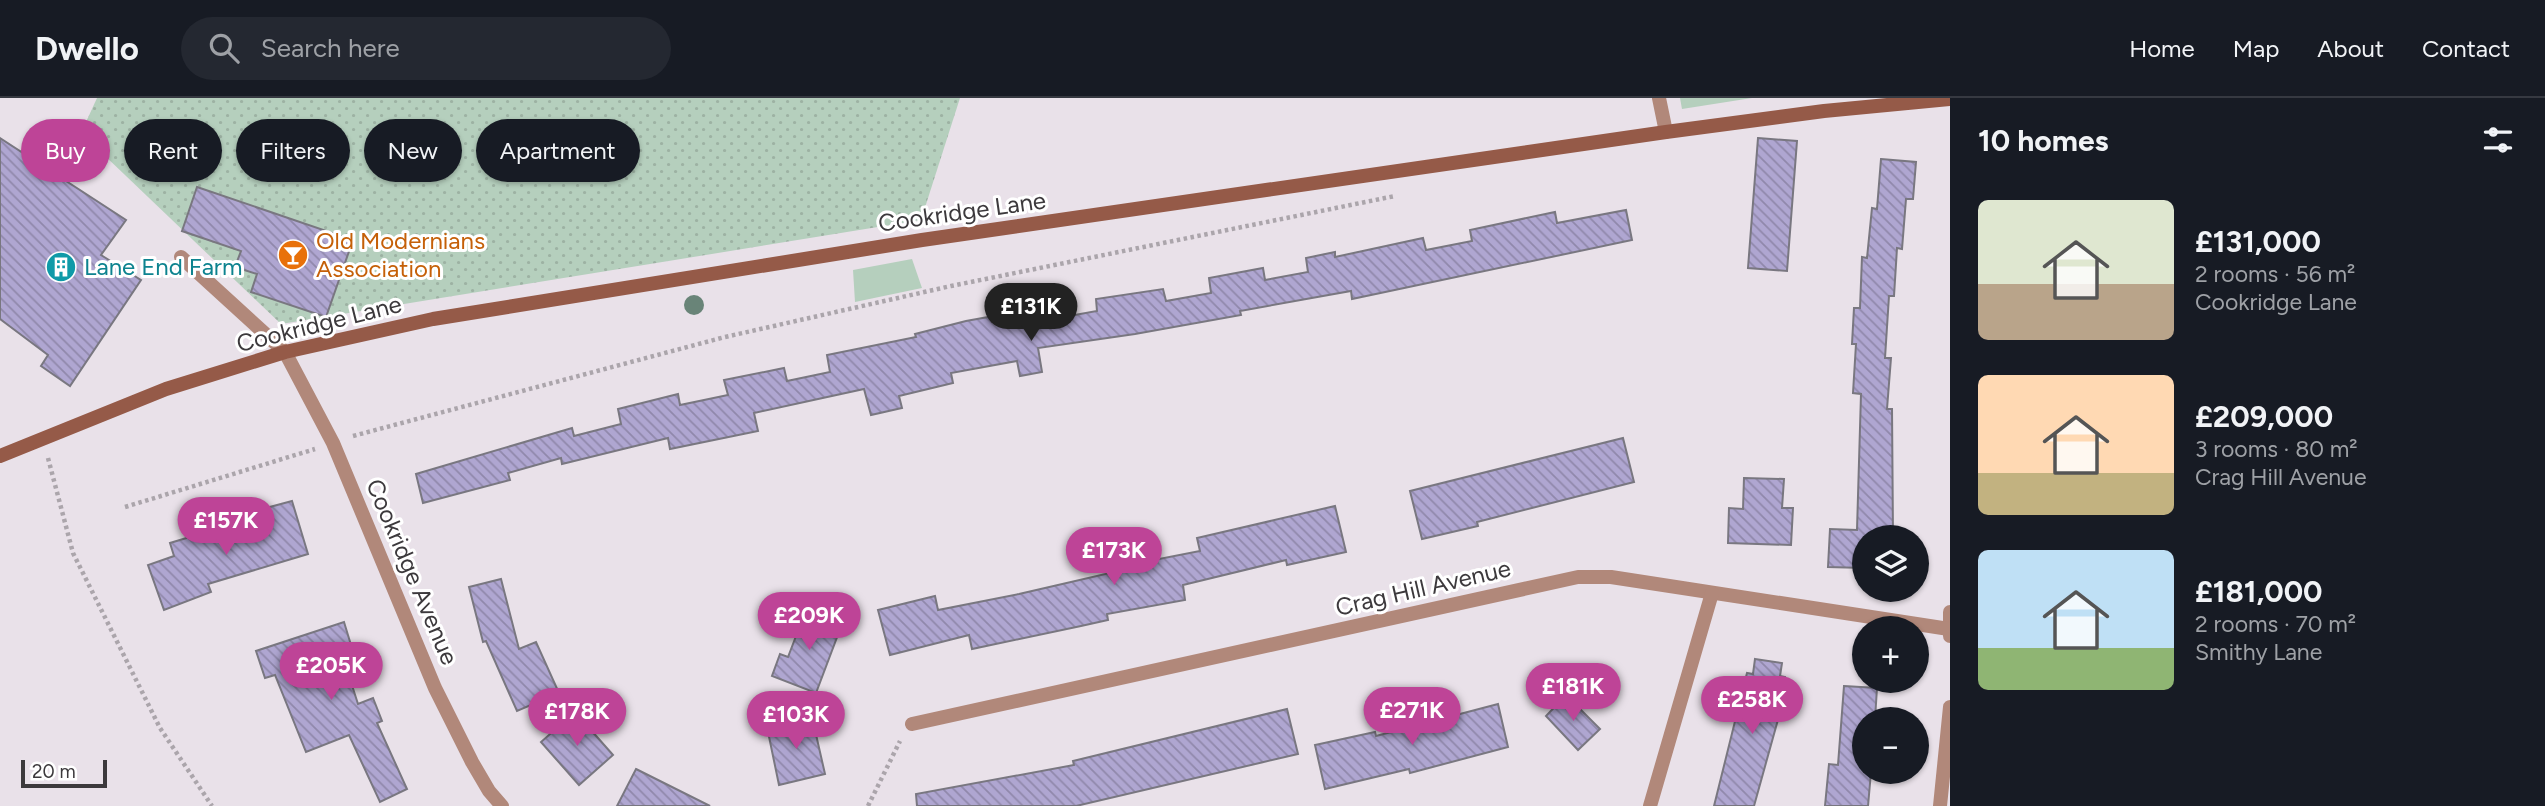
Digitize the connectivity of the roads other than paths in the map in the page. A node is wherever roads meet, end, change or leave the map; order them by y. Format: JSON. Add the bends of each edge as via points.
{"nodes":[{"id":1,"x":1659,"y":98,"type":"edge"},
{"id":2,"x":1950,"y":99,"type":"edge"},
{"id":3,"x":1666,"y":132,"type":"junction"},
{"id":4,"x":181,"y":257,"type":"dead end"},
{"id":5,"x":285,"y":352,"type":"junction"},
{"id":6,"x":0,"y":456,"type":"edge"},
{"id":7,"x":1712,"y":593,"type":"junction"},
{"id":8,"x":1950,"y":612,"type":"edge"},
{"id":9,"x":1949,"y":633,"type":"edge"},
{"id":10,"x":1950,"y":707,"type":"edge"},
{"id":11,"x":912,"y":724,"type":"road end"},
{"id":12,"x":502,"y":806,"type":"edge"},
{"id":13,"x":1650,"y":806,"type":"edge"},
{"id":14,"x":1940,"y":806,"type":"edge"}],
"edges":[{"from":1,"to":3,"type":"street"},
{"from":2,"to":3,"type":"street","name":"Cookridge Lane","via":[[1824,110]]},
{"from":3,"to":5,"type":"street","name":"Cookridge Lane","via":[[922,240],[433,319]]},
{"from":4,"to":5,"type":"street","name":"Cookridge Avenue"},
{"from":5,"to":6,"type":"street","name":"Cookridge Lane","via":[[166,389]]},
{"from":5,"to":12,"type":"street","name":"Cookridge Avenue","via":[[333,443],[435,688],[472,762]]},
{"from":7,"to":9,"type":"street","name":"Crag Hill Avenue"},
{"from":7,"to":11,"type":"street","name":"Crag Hill Avenue","via":[[1611,577],[1577,577]]},
{"from":7,"to":13,"type":"street"},
{"from":8,"to":9,"type":"street"},
{"from":10,"to":14,"type":"street"}]}
